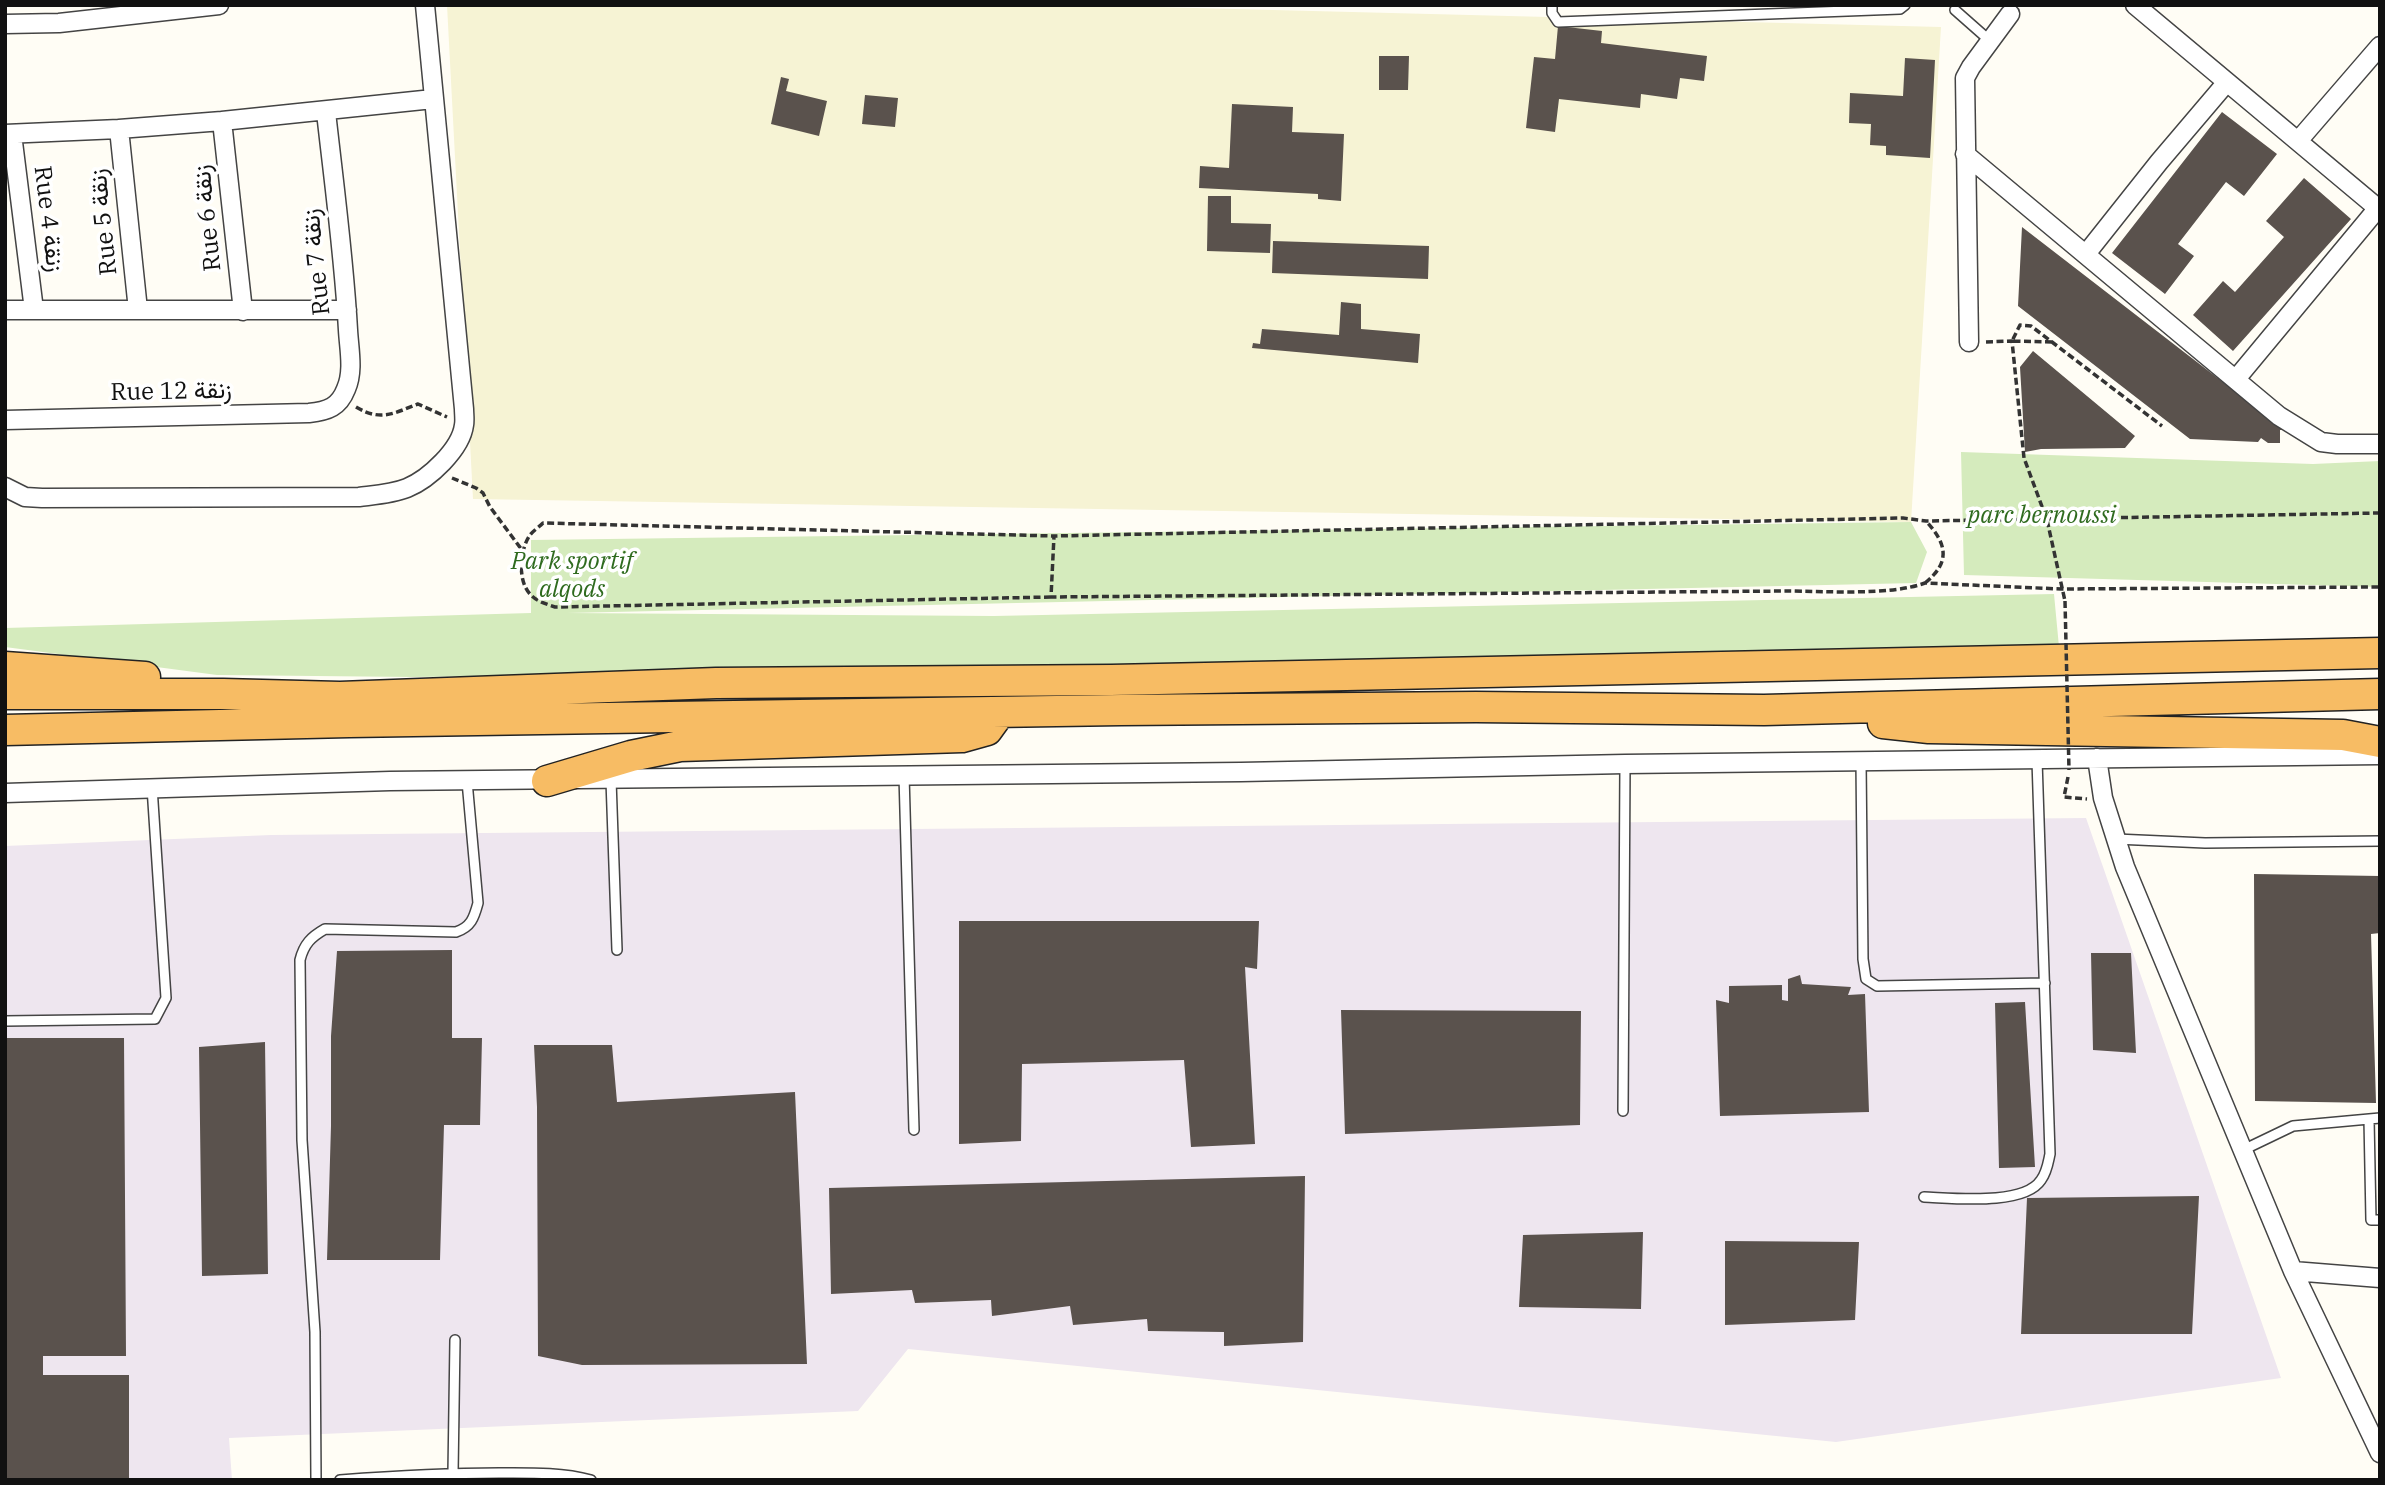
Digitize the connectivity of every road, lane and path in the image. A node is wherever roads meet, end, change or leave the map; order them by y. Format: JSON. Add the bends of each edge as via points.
{"nodes":[{"id":1,"x":219,"y":5,"type":"edge"},
{"id":2,"x":425,"y":5,"type":"edge"},
{"id":3,"x":1552,"y":5,"type":"edge"},
{"id":4,"x":1905,"y":5,"type":"edge"},
{"id":5,"x":2135,"y":5,"type":"edge"},
{"id":6,"x":1955,"y":10,"type":"dead end"},
{"id":7,"x":2010,"y":15,"type":"dead end"},
{"id":8,"x":5,"y":24,"type":"edge"},
{"id":9,"x":1990,"y":40,"type":"junction"},
{"id":10,"x":2380,"y":46,"type":"edge"},
{"id":11,"x":2227,"y":82,"type":"junction"},
{"id":12,"x":433,"y":99,"type":"junction"},
{"id":13,"x":326,"y":112,"type":"junction"},
{"id":14,"x":222,"y":121,"type":"junction"},
{"id":15,"x":119,"y":129,"type":"junction"},
{"id":16,"x":9,"y":134,"type":"edge"},
{"id":17,"x":2298,"y":141,"type":"junction"},
{"id":18,"x":1965,"y":155,"type":"junction"},
{"id":19,"x":2379,"y":209,"type":"edge"},
{"id":20,"x":2086,"y":254,"type":"junction"},
{"id":21,"x":5,"y":310,"type":"edge"},
{"id":22,"x":34,"y":310,"type":"junction"},
{"id":23,"x":138,"y":310,"type":"junction"},
{"id":24,"x":347,"y":310,"type":"junction"},
{"id":25,"x":243,"y":311,"type":"junction"},
{"id":26,"x":2012,"y":341,"type":"junction"},
{"id":27,"x":1969,"y":342,"type":"joint"},
{"id":28,"x":2052,"y":342,"type":"junction"},
{"id":29,"x":2236,"y":380,"type":"junction"},
{"id":30,"x":339,"y":402,"type":"junction"},
{"id":31,"x":5,"y":420,"type":"edge"},
{"id":32,"x":464,"y":426,"type":"junction"},
{"id":33,"x":2162,"y":426,"type":"dead end"},
{"id":34,"x":2380,"y":444,"type":"edge"},
{"id":35,"x":434,"y":470,"type":"junction"},
{"id":36,"x":5,"y":488,"type":"edge"},
{"id":37,"x":2380,"y":513,"type":"edge"},
{"id":38,"x":2047,"y":520,"type":"junction"},
{"id":39,"x":1926,"y":521,"type":"junction"},
{"id":40,"x":1054,"y":536,"type":"junction"},
{"id":41,"x":523,"y":550,"type":"junction"},
{"id":42,"x":1925,"y":583,"type":"junction"},
{"id":43,"x":2380,"y":587,"type":"edge"},
{"id":44,"x":2061,"y":589,"type":"junction"},
{"id":45,"x":1051,"y":597,"type":"junction"},
{"id":46,"x":2380,"y":653,"type":"edge"},
{"id":47,"x":5,"y":667,"type":"edge"},
{"id":48,"x":5,"y":694,"type":"edge"},
{"id":49,"x":2380,"y":694,"type":"edge"},
{"id":50,"x":340,"y":697,"type":"junction"},
{"id":51,"x":1764,"y":710,"type":"junction"},
{"id":52,"x":1000,"y":712,"type":"junction"},
{"id":53,"x":5,"y":730,"type":"edge"},
{"id":54,"x":2380,"y":742,"type":"edge"},
{"id":55,"x":2380,"y":755,"type":"edge"},
{"id":56,"x":2098,"y":758,"type":"junction"},
{"id":57,"x":2037,"y":760,"type":"junction"},
{"id":58,"x":1861,"y":761,"type":"junction"},
{"id":59,"x":1625,"y":764,"type":"junction"},
{"id":60,"x":904,"y":775,"type":"junction"},
{"id":61,"x":611,"y":780,"type":"junction"},
{"id":62,"x":467,"y":781,"type":"junction"},
{"id":63,"x":547,"y":781,"type":"junction"},
{"id":64,"x":152,"y":787,"type":"junction"},
{"id":65,"x":5,"y":793,"type":"edge"},
{"id":66,"x":2077,"y":799,"type":"dead end"},
{"id":67,"x":2114,"y":839,"type":"junction"},
{"id":68,"x":2380,"y":841,"type":"edge"},
{"id":69,"x":617,"y":950,"type":"dead end"},
{"id":70,"x":2045,"y":983,"type":"junction"},
{"id":71,"x":5,"y":1021,"type":"edge"},
{"id":72,"x":1623,"y":1111,"type":"dead end"},
{"id":73,"x":2380,"y":1118,"type":"edge"},
{"id":74,"x":2369,"y":1119,"type":"junction"},
{"id":75,"x":914,"y":1130,"type":"dead end"},
{"id":76,"x":2243,"y":1150,"type":"junction"},
{"id":77,"x":1924,"y":1197,"type":"dead end"},
{"id":78,"x":2380,"y":1220,"type":"edge"},
{"id":79,"x":2293,"y":1271,"type":"junction"},
{"id":80,"x":2380,"y":1278,"type":"edge"},
{"id":81,"x":455,"y":1340,"type":"dead end"},
{"id":82,"x":2380,"y":1453,"type":"edge"},
{"id":83,"x":453,"y":1473,"type":"junction"},
{"id":84,"x":531,"y":1476,"type":"edge"},
{"id":85,"x":316,"y":1480,"type":"edge"},
{"id":86,"x":340,"y":1480,"type":"edge"},
{"id":87,"x":591,"y":1480,"type":"edge"}],
"edges":[{"from":1,"to":8,"type":"street","via":[[59,23]]},
{"from":2,"to":12,"type":"street"},
{"from":3,"to":4,"type":"lane","via":[[1558,22],[1900,9]]},
{"from":5,"to":11,"type":"street"},
{"from":6,"to":9,"type":"lane"},
{"from":7,"to":9,"type":"street"},
{"from":9,"to":18,"type":"street","via":[[1965,78]]},
{"from":10,"to":17,"type":"street"},
{"from":11,"to":17,"type":"street"},
{"from":11,"to":20,"type":"street"},
{"from":12,"to":13,"type":"street"},
{"from":12,"to":32,"type":"street"},
{"from":13,"to":14,"type":"street"},
{"from":13,"to":24,"type":"street","name":"Rue 7 زنقة"},
{"from":14,"to":15,"type":"street"},
{"from":14,"to":25,"type":"street","name":"Rue 6 زنقة"},
{"from":15,"to":16,"type":"street"},
{"from":15,"to":23,"type":"street","name":"Rue 5 زنقة"},
{"from":16,"to":22,"type":"street","name":"Rue 4 زنقة"},
{"from":17,"to":19,"type":"street"},
{"from":18,"to":20,"type":"street"},
{"from":18,"to":27,"type":"street"},
{"from":19,"to":29,"type":"street"},
{"from":20,"to":29,"type":"street"},
{"from":21,"to":22,"type":"street"},
{"from":22,"to":23,"type":"street"},
{"from":23,"to":25,"type":"street"},
{"from":24,"to":25,"type":"street"},
{"from":24,"to":30,"type":"street","name":"Rue 7 زنقة","via":[[351,374]]},
{"from":26,"to":27,"type":"path"},
{"from":26,"to":28,"type":"path"},
{"from":26,"to":28,"type":"path","via":[[2020,325],[2031,326]]},
{"from":26,"to":38,"type":"path","via":[[2024,458]]},
{"from":28,"to":33,"type":"path"},
{"from":29,"to":34,"type":"street","via":[[2279,416],[2321,442]]},
{"from":30,"to":31,"type":"street","name":"Rue 12 زنقة","via":[[325,411],[309,413]]},
{"from":30,"to":32,"type":"path","via":[[382,417],[418,404]]},
{"from":32,"to":35,"type":"street","via":[[454,449]]},
{"from":35,"to":36,"type":"street","via":[[409,487],[359,497],[84,499],[25,497]]},
{"from":35,"to":41,"type":"path","via":[[483,493]]},
{"from":37,"to":38,"type":"path"},
{"from":38,"to":39,"type":"path"},
{"from":38,"to":44,"type":"path"},
{"from":39,"to":40,"type":"path","via":[[1889,518]]},
{"from":39,"to":42,"type":"path","via":[[1944,548],[1936,574]]},
{"from":40,"to":41,"type":"path","via":[[543,523]]},
{"from":40,"to":45,"type":"path"},
{"from":41,"to":45,"type":"path","via":[[524,584],[530,595],[555,607]]},
{"from":42,"to":44,"type":"path"},
{"from":42,"to":45,"type":"path","via":[[1910,588],[1839,590]]},
{"from":43,"to":44,"type":"path"},
{"from":44,"to":66,"type":"path","bridge":true,"via":[[2069,770],[2063,797]]},
{"from":46,"to":50,"type":"highway","via":[[1125,680],[716,683]]},
{"from":47,"to":50,"type":"highway"},
{"from":48,"to":50,"type":"highway"},
{"from":49,"to":51,"type":"highway"},
{"from":51,"to":52,"type":"highway","via":[[1462,707]]},
{"from":51,"to":54,"type":"highway","via":[[1929,727],[2320,735]]},
{"from":52,"to":53,"type":"highway"},
{"from":52,"to":63,"type":"highway","via":[[986,730],[962,737],[680,746]]},
{"from":55,"to":56,"type":"street"},
{"from":56,"to":57,"type":"street"},
{"from":56,"to":67,"type":"street"},
{"from":57,"to":58,"type":"street"},
{"from":57,"to":70,"type":"lane"},
{"from":58,"to":59,"type":"street"},
{"from":58,"to":70,"type":"lane","via":[[1866,979],[1877,986]]},
{"from":59,"to":60,"type":"street"},
{"from":59,"to":72,"type":"lane"},
{"from":60,"to":61,"type":"street"},
{"from":60,"to":75,"type":"lane"},
{"from":61,"to":63,"type":"street"},
{"from":61,"to":69,"type":"lane"},
{"from":62,"to":63,"type":"street"},
{"from":62,"to":64,"type":"street"},
{"from":62,"to":85,"type":"lane","via":[[478,903],[466,929],[325,929],[310,937],[300,960],[302,1140],[315,1332]]},
{"from":64,"to":65,"type":"street"},
{"from":64,"to":71,"type":"lane","via":[[166,999],[155,1019]]},
{"from":67,"to":68,"type":"lane"},
{"from":67,"to":76,"type":"street"},
{"from":70,"to":77,"type":"lane","via":[[2050,1154],[2041,1180],[2009,1197]]},
{"from":73,"to":74,"type":"lane"},
{"from":74,"to":76,"type":"lane","via":[[2293,1126]]},
{"from":74,"to":78,"type":"lane","via":[[2371,1220]]},
{"from":76,"to":79,"type":"street"},
{"from":79,"to":80,"type":"street"},
{"from":79,"to":82,"type":"street"},
{"from":81,"to":83,"type":"lane"},
{"from":83,"to":84,"type":"lane"},
{"from":83,"to":86,"type":"lane"},
{"from":84,"to":87,"type":"lane","via":[[572,1475]]}]}
